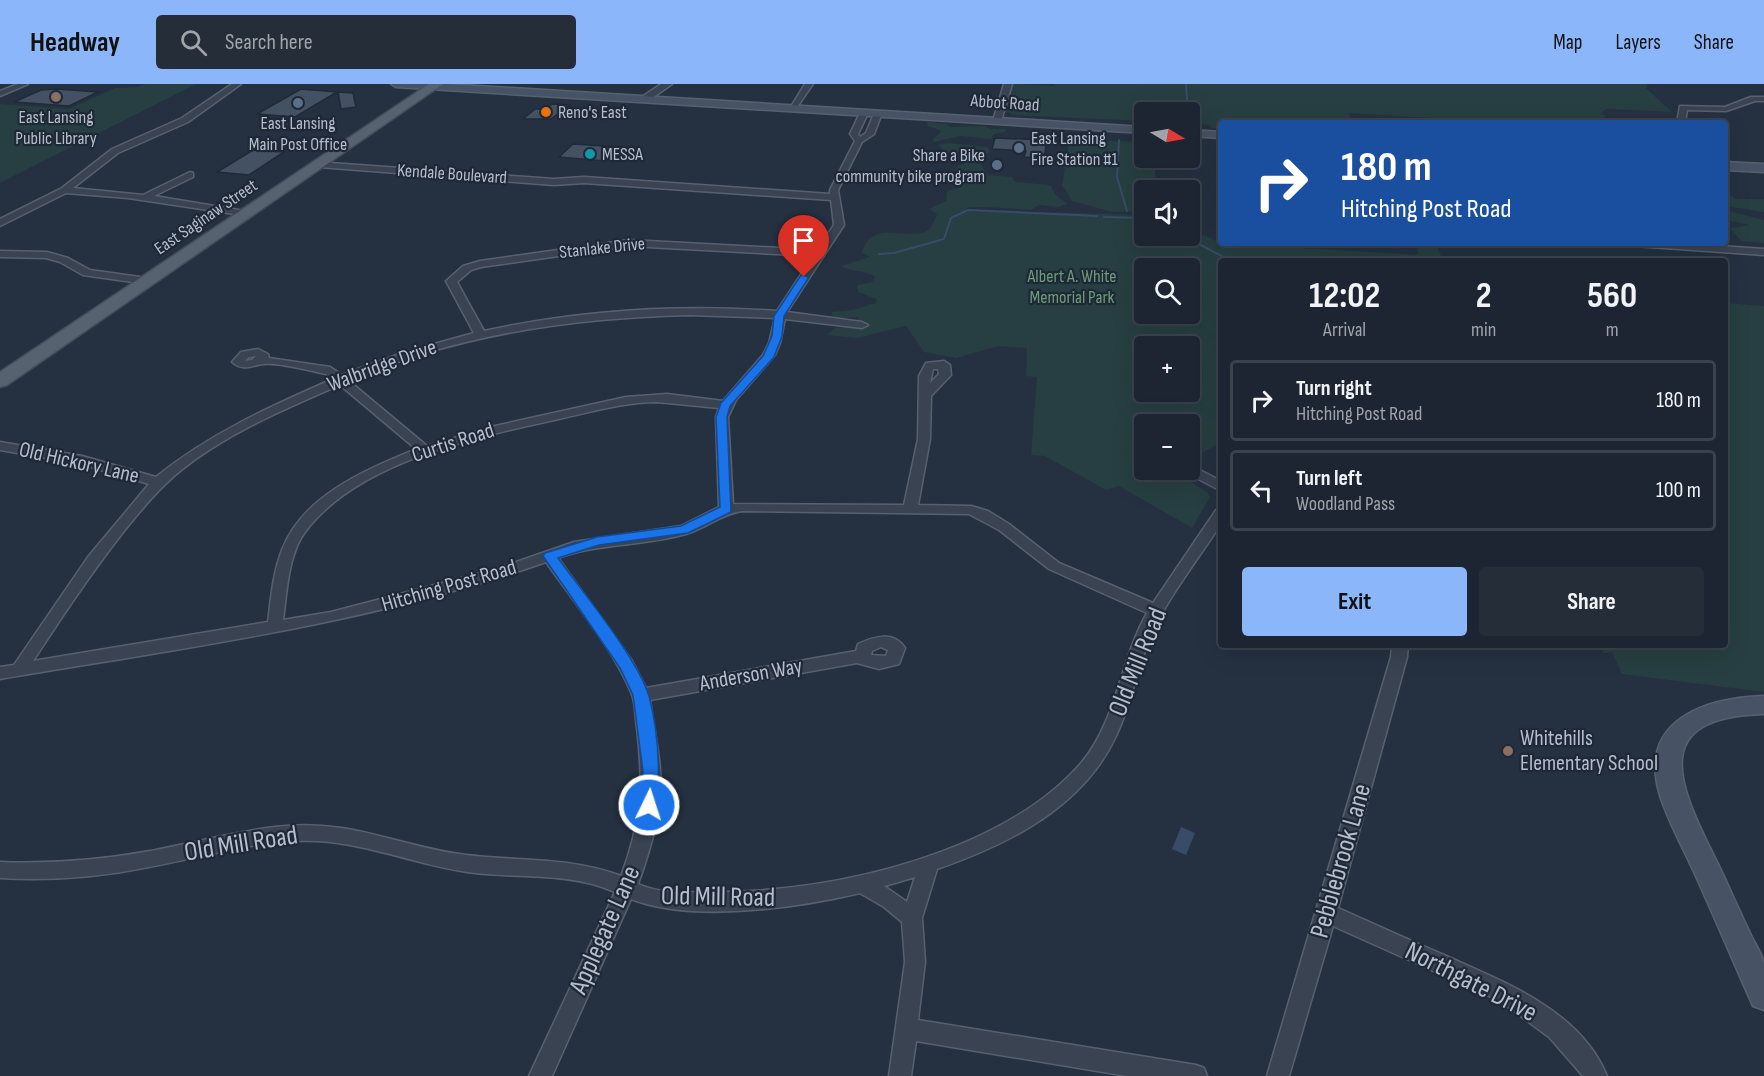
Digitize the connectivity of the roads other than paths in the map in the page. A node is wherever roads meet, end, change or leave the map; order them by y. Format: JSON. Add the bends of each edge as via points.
{"nodes":[{"id":1,"x":24,"y":84,"type":"edge"},
{"id":2,"x":237,"y":84,"type":"edge"},
{"id":3,"x":396,"y":84,"type":"edge"},
{"id":4,"x":669,"y":84,"type":"edge"},
{"id":5,"x":809,"y":84,"type":"edge"},
{"id":6,"x":1008,"y":84,"type":"edge"},
{"id":7,"x":435,"y":85,"type":"edge"},
{"id":8,"x":0,"y":94,"type":"edge"},
{"id":9,"x":645,"y":99,"type":"junction"},
{"id":10,"x":1764,"y":99,"type":"edge"},
{"id":11,"x":660,"y":100,"type":"junction"},
{"id":12,"x":792,"y":108,"type":"junction"},
{"id":13,"x":864,"y":113,"type":"junction"},
{"id":14,"x":879,"y":114,"type":"junction"},
{"id":15,"x":1681,"y":120,"type":"edge"},
{"id":16,"x":997,"y":121,"type":"junction"},
{"id":17,"x":1134,"y":129,"type":"edge"},
{"id":18,"x":1200,"y":134,"type":"edge"},
{"id":19,"x":1218,"y":135,"type":"edge"},
{"id":20,"x":859,"y":141,"type":"junction"},
{"id":21,"x":324,"y":161,"type":"junction"},
{"id":22,"x":1728,"y":166,"type":"edge"},
{"id":23,"x":1764,"y":168,"type":"edge"},
{"id":24,"x":190,"y":176,"type":"dead end"},
{"id":25,"x":65,"y":190,"type":"junction"},
{"id":26,"x":834,"y":197,"type":"junction"},
{"id":27,"x":144,"y":198,"type":"junction"},
{"id":28,"x":245,"y":214,"type":"junction"},
{"id":29,"x":0,"y":223,"type":"edge"},
{"id":30,"x":1678,"y":246,"type":"edge"},
{"id":31,"x":1764,"y":252,"type":"edge"},
{"id":32,"x":820,"y":253,"type":"junction"},
{"id":33,"x":0,"y":254,"type":"edge"},
{"id":34,"x":147,"y":281,"type":"junction"},
{"id":35,"x":779,"y":316,"type":"junction"},
{"id":36,"x":862,"y":325,"type":"dead end"},
{"id":37,"x":480,"y":333,"type":"junction"},
{"id":38,"x":262,"y":360,"type":"dead end"},
{"id":39,"x":340,"y":379,"type":"junction"},
{"id":40,"x":0,"y":381,"type":"edge"},
{"id":41,"x":926,"y":394,"type":"dead end"},
{"id":42,"x":725,"y":405,"type":"junction"},
{"id":43,"x":0,"y":446,"type":"edge"},
{"id":44,"x":423,"y":449,"type":"junction"},
{"id":45,"x":1200,"y":475,"type":"edge"},
{"id":46,"x":159,"y":482,"type":"junction"},
{"id":47,"x":1218,"y":485,"type":"edge"},
{"id":48,"x":726,"y":509,"type":"junction"},
{"id":49,"x":910,"y":509,"type":"junction"},
{"id":50,"x":1218,"y":517,"type":"edge"},
{"id":51,"x":549,"y":556,"type":"junction"},
{"id":52,"x":1155,"y":610,"type":"junction"},
{"id":53,"x":275,"y":625,"type":"junction"},
{"id":54,"x":1400,"y":648,"type":"edge"},
{"id":55,"x":861,"y":656,"type":"dead end"},
{"id":56,"x":19,"y":670,"type":"junction"},
{"id":57,"x":0,"y":673,"type":"edge"},
{"id":58,"x":641,"y":695,"type":"junction"},
{"id":59,"x":1764,"y":705,"type":"edge"},
{"id":60,"x":929,"y":864,"type":"junction"},
{"id":61,"x":0,"y":870,"type":"edge"},
{"id":62,"x":864,"y":885,"type":"junction"},
{"id":63,"x":627,"y":887,"type":"junction"},
{"id":64,"x":1328,"y":913,"type":"junction"},
{"id":65,"x":912,"y":918,"type":"junction"},
{"id":66,"x":1755,"y":959,"type":"edge"},
{"id":67,"x":1764,"y":996,"type":"edge"},
{"id":68,"x":908,"y":1029,"type":"junction"},
{"id":69,"x":540,"y":1076,"type":"edge"},
{"id":70,"x":900,"y":1076,"type":"edge"},
{"id":71,"x":1196,"y":1076,"type":"edge"},
{"id":72,"x":1278,"y":1076,"type":"edge"},
{"id":73,"x":1596,"y":1076,"type":"edge"}],
"edges":[{"from":1,"to":8,"type":"street"},
{"from":2,"to":25,"type":"street","via":[[185,120],[111,156]]},
{"from":3,"to":7,"type":"main road","name":"Abbot Road"},
{"from":4,"to":9,"type":"street"},
{"from":4,"to":11,"type":"street","via":[[671,89]]},
{"from":5,"to":12,"type":"street"},
{"from":6,"to":16,"type":"street"},
{"from":7,"to":9,"type":"main road","name":"Abbot Road"},
{"from":7,"to":21,"type":"main road","name":"East Saginaw Street"},
{"from":9,"to":11,"type":"main road","name":"Abbot Road"},
{"from":10,"to":15,"type":"street","via":[[1726,109],[1683,108]]},
{"from":11,"to":12,"type":"main road","name":"Abbot Road"},
{"from":12,"to":13,"type":"main road","name":"Abbot Road"},
{"from":13,"to":14,"type":"main road","name":"Abbot Road"},
{"from":13,"to":20,"type":"street","via":[[854,134]]},
{"from":14,"to":16,"type":"main road","name":"Abbot Road"},
{"from":14,"to":20,"type":"street","via":[[870,134]]},
{"from":16,"to":17,"type":"main road","name":"Abbot Road"},
{"from":18,"to":19,"type":"main road"},
{"from":20,"to":26,"type":"street"},
{"from":21,"to":26,"type":"street","name":"Kendale Boulevard","via":[[554,182],[584,180]]},
{"from":21,"to":28,"type":"main road","name":"East Saginaw Street"},
{"from":22,"to":23,"type":"main road"},
{"from":24,"to":27,"type":"street"},
{"from":25,"to":27,"type":"street"},
{"from":25,"to":29,"type":"street"},
{"from":26,"to":32,"type":"street","via":[[839,225]]},
{"from":27,"to":28,"type":"street"},
{"from":28,"to":34,"type":"main road","name":"East Saginaw Street"},
{"from":30,"to":31,"type":"street"},
{"from":32,"to":35,"type":"street"},
{"from":32,"to":37,"type":"street","name":"Stanlake Drive","via":[[629,243],[480,264],[466,268],[451,282]]},
{"from":33,"to":34,"type":"street","via":[[47,255],[87,273]]},
{"from":34,"to":40,"type":"main road","name":"East Saginaw Street"},
{"from":35,"to":36,"type":"street","name":"Walbridge Drive"},
{"from":35,"to":37,"type":"street","name":"Walbridge Drive","via":[[733,312],[620,313]]},
{"from":35,"to":42,"type":"street","via":[[777,336],[768,357]]},
{"from":37,"to":39,"type":"street","name":"Walbridge Drive"},
{"from":38,"to":39,"type":"street","via":[[330,371]]},
{"from":39,"to":44,"type":"street"},
{"from":39,"to":46,"type":"street","name":"Walbridge Drive","via":[[231,431]]},
{"from":41,"to":49,"type":"street","via":[[925,435]]},
{"from":42,"to":44,"type":"street","name":"Curtis Road","via":[[671,398],[625,401],[477,433]]},
{"from":42,"to":48,"type":"street","via":[[722,417]]},
{"from":43,"to":46,"type":"street","name":"Old Hickory Lane","via":[[82,459]]},
{"from":44,"to":53,"type":"street","name":"Curtis Road","via":[[354,484],[320,508],[300,530],[290,548]]},
{"from":45,"to":47,"type":"street"},
{"from":46,"to":56,"type":"street","name":"Walbridge Drive","via":[[104,547]]},
{"from":48,"to":49,"type":"street","name":"Hitching Post Road"},
{"from":48,"to":51,"type":"street","name":"Hitching Post Road","via":[[684,530],[597,541]]},
{"from":49,"to":52,"type":"street","name":"Hitching Post Road","via":[[960,509],[985,514],[1053,566]]},
{"from":50,"to":52,"type":"street","name":"Old Mill Road"},
{"from":51,"to":53,"type":"street","name":"Hitching Post Road","via":[[387,604]]},
{"from":51,"to":58,"type":"street","name":"Applegate Lane","via":[[626,665]]},
{"from":52,"to":60,"type":"street","name":"Old Mill Road","via":[[1132,663],[1116,720],[1103,748],[1087,769],[1022,824]]},
{"from":53,"to":56,"type":"street","name":"Hitching Post Road"},
{"from":54,"to":64,"type":"street","name":"Pebblebrook Lane"},
{"from":55,"to":58,"type":"street","name":"Anderson Way"},
{"from":56,"to":57,"type":"street","name":"Hitching Post Road"},
{"from":58,"to":63,"type":"street","name":"Applegate Lane","via":[[651,771],[649,805],[641,850]]},
{"from":59,"to":66,"type":"main road","via":[[1723,708],[1699,716],[1678,734],[1669,760],[1673,795]]},
{"from":60,"to":62,"type":"street","name":"Old Mill Road"},
{"from":60,"to":65,"type":"street"},
{"from":61,"to":63,"type":"street","name":"Old Mill Road","via":[[45,873],[113,867],[242,838],[300,831],[342,834],[458,862],[600,878]]},
{"from":62,"to":63,"type":"street","name":"Old Mill Road","via":[[806,896],[732,901],[647,896]]},
{"from":62,"to":65,"type":"street"},
{"from":63,"to":69,"type":"street","name":"Applegate Lane"},
{"from":64,"to":72,"type":"street","name":"Pebblebrook Lane"},
{"from":64,"to":73,"type":"street","name":"Northgate Drive","via":[[1533,1009],[1575,1048]]},
{"from":65,"to":68,"type":"street","via":[[915,962]]},
{"from":66,"to":67,"type":"main road"},
{"from":68,"to":70,"type":"street"},
{"from":68,"to":71,"type":"street"}]}
